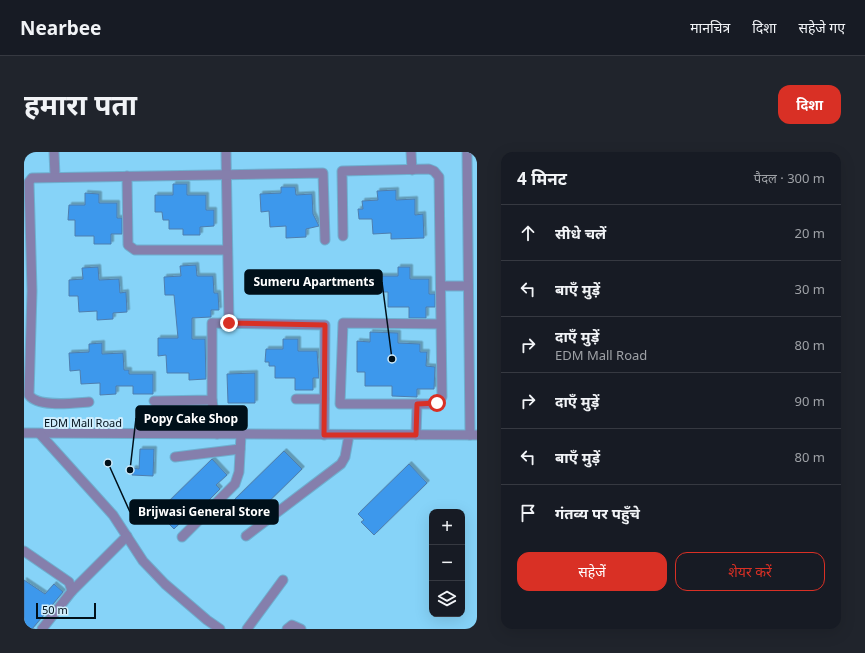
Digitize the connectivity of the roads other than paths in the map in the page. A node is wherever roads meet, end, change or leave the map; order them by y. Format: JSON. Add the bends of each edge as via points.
{"nodes":[{"id":1,"x":54,"y":152,"type":"edge"},
{"id":2,"x":226,"y":152,"type":"edge"},
{"id":3,"x":411,"y":152,"type":"edge"},
{"id":4,"x":467,"y":152,"type":"edge"},
{"id":5,"x":412,"y":170,"type":"junction"},
{"id":6,"x":227,"y":175,"type":"junction"},
{"id":7,"x":55,"y":176,"type":"junction"},
{"id":8,"x":127,"y":176,"type":"junction"},
{"id":9,"x":343,"y":236,"type":"dead end"},
{"id":10,"x":325,"y":240,"type":"dead end"},
{"id":11,"x":227,"y":250,"type":"junction"},
{"id":12,"x":441,"y":286,"type":"junction"},
{"id":13,"x":468,"y":286,"type":"junction"},
{"id":14,"x":28,"y":290,"type":"edge"},
{"id":15,"x":229,"y":323,"type":"junction"},
{"id":16,"x":441,"y":324,"type":"junction"},
{"id":17,"x":296,"y":399,"type":"dead end"},
{"id":18,"x":324,"y":399,"type":"junction"},
{"id":19,"x":212,"y":400,"type":"junction"},
{"id":20,"x":154,"y":401,"type":"dead end"},
{"id":21,"x":89,"y":402,"type":"dead end"},
{"id":22,"x":417,"y":404,"type":"junction"},
{"id":23,"x":24,"y":433,"type":"edge"},
{"id":24,"x":40,"y":434,"type":"junction"},
{"id":25,"x":217,"y":434,"type":"junction"},
{"id":26,"x":241,"y":434,"type":"junction"},
{"id":27,"x":324,"y":435,"type":"junction"},
{"id":28,"x":349,"y":435,"type":"junction"},
{"id":29,"x":416,"y":435,"type":"junction"},
{"id":30,"x":473,"y":435,"type":"edge"},
{"id":31,"x":240,"y":449,"type":"junction"},
{"id":32,"x":176,"y":457,"type":"dead end"},
{"id":33,"x":127,"y":536,"type":"junction"},
{"id":34,"x":246,"y":536,"type":"dead end"},
{"id":35,"x":182,"y":537,"type":"dead end"},
{"id":36,"x":24,"y":551,"type":"edge"},
{"id":37,"x":283,"y":580,"type":"dead end"},
{"id":38,"x":72,"y":591,"type":"junction"},
{"id":39,"x":42,"y":629,"type":"edge"},
{"id":40,"x":220,"y":629,"type":"edge"},
{"id":41,"x":247,"y":629,"type":"edge"},
{"id":42,"x":287,"y":629,"type":"edge"},
{"id":43,"x":301,"y":629,"type":"edge"}],
"edges":[{"from":1,"to":7,"type":"street"},
{"from":2,"to":6,"type":"street"},
{"from":3,"to":5,"type":"street"},
{"from":4,"to":13,"type":"street"},
{"from":5,"to":9,"type":"street","via":[[342,171]]},
{"from":5,"to":12,"type":"street","via":[[429,169],[439,177]]},
{"from":6,"to":8,"type":"street"},
{"from":6,"to":10,"type":"street","via":[[323,173]]},
{"from":6,"to":11,"type":"street"},
{"from":7,"to":8,"type":"street"},
{"from":7,"to":14,"type":"street","via":[[36,177],[29,182]]},
{"from":8,"to":11,"type":"street","via":[[130,247],[135,250]]},
{"from":11,"to":15,"type":"street"},
{"from":12,"to":13,"type":"street"},
{"from":12,"to":16,"type":"street"},
{"from":13,"to":30,"type":"street"},
{"from":14,"to":21,"type":"street","via":[[29,396],[40,403]]},
{"from":15,"to":18,"type":"street","via":[[325,325]]},
{"from":15,"to":19,"type":"street","via":[[212,323]]},
{"from":16,"to":22,"type":"street","via":[[442,397],[433,404]]},
{"from":16,"to":22,"type":"street","via":[[343,323],[340,404]]},
{"from":17,"to":18,"type":"street"},
{"from":18,"to":27,"type":"street"},
{"from":19,"to":20,"type":"street"},
{"from":19,"to":25,"type":"street"},
{"from":22,"to":29,"type":"street"},
{"from":23,"to":24,"type":"street","name":"EDM Mall Road"},
{"from":24,"to":25,"type":"street","name":"EDM Mall Road"},
{"from":24,"to":33,"type":"street","via":[[113,515]]},
{"from":25,"to":26,"type":"street","name":"EDM Mall Road"},
{"from":26,"to":27,"type":"street","name":"EDM Mall Road"},
{"from":26,"to":31,"type":"street"},
{"from":27,"to":28,"type":"street","name":"EDM Mall Road"},
{"from":28,"to":29,"type":"street","name":"EDM Mall Road"},
{"from":28,"to":34,"type":"street","via":[[341,464]]},
{"from":29,"to":30,"type":"street","name":"EDM Mall Road"},
{"from":31,"to":32,"type":"street"},
{"from":31,"to":35,"type":"street","via":[[239,472],[235,484]]},
{"from":33,"to":38,"type":"street"},
{"from":33,"to":40,"type":"street","via":[[143,561],[165,584]]},
{"from":36,"to":38,"type":"street","via":[[69,582]]},
{"from":37,"to":41,"type":"street"},
{"from":38,"to":39,"type":"street"},
{"from":42,"to":43,"type":"street","via":[[292,625]]}]}
